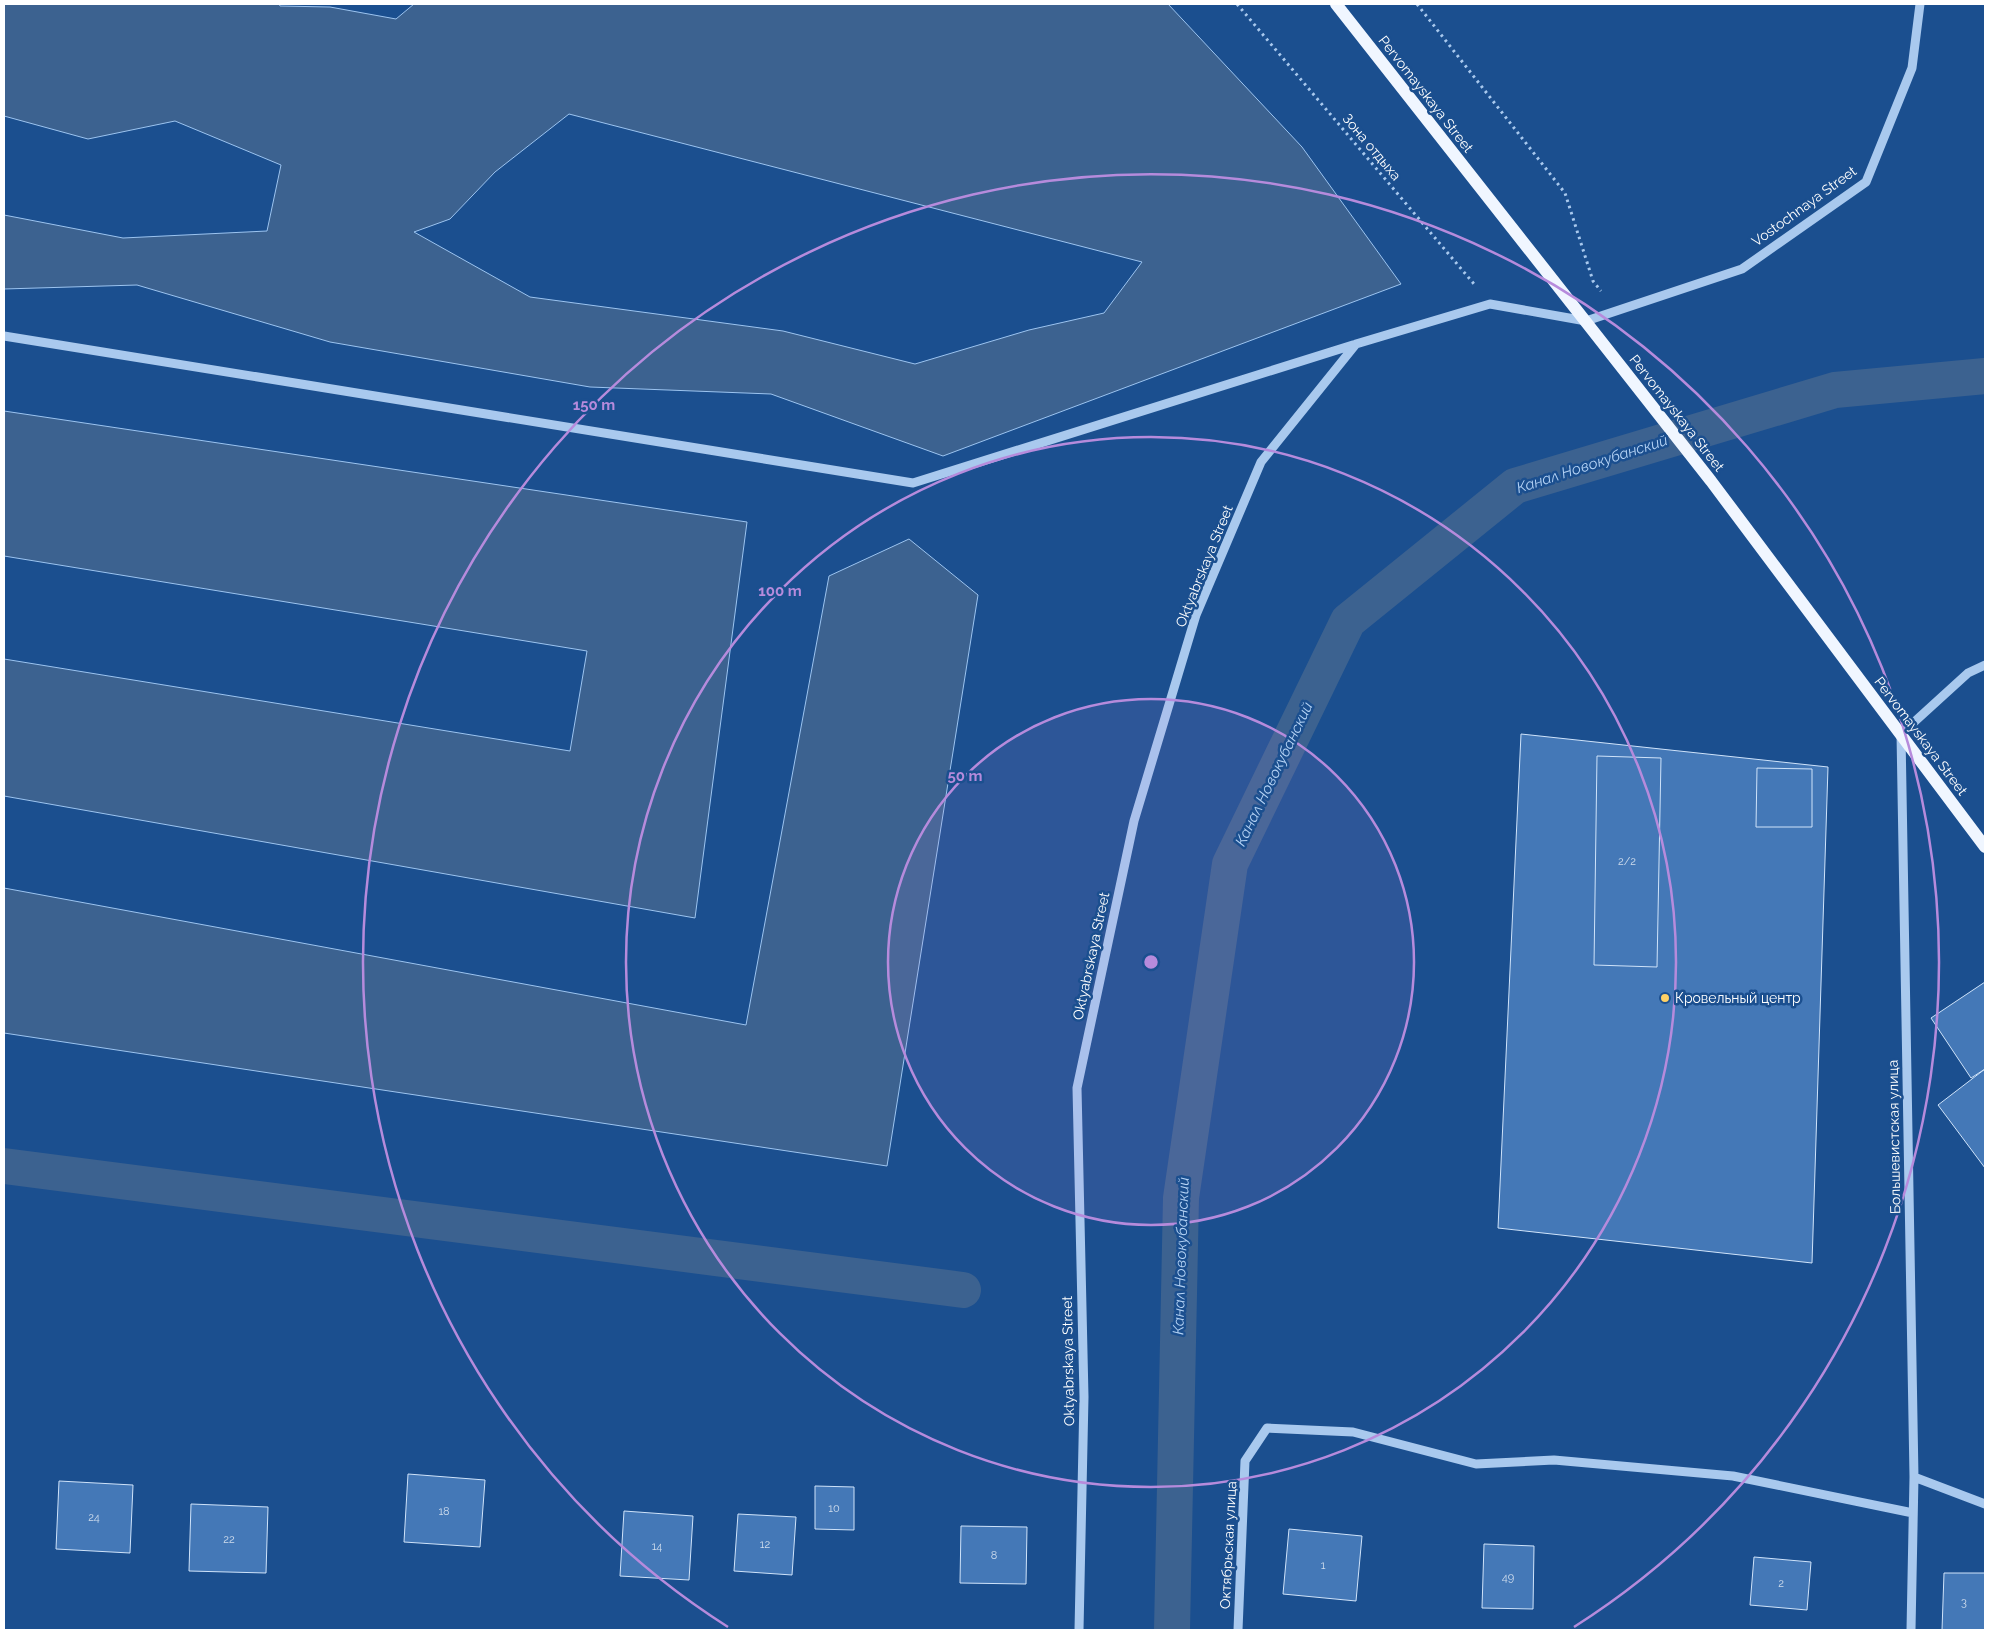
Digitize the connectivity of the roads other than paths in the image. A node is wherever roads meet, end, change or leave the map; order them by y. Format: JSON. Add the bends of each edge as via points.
{"nodes":[{"id":1,"x":1336,"y":4,"type":"edge"},
{"id":2,"x":1920,"y":4,"type":"edge"},
{"id":3,"x":1586,"y":322,"type":"junction"},
{"id":4,"x":4,"y":336,"type":"edge"},
{"id":5,"x":1356,"y":344,"type":"junction"},
{"id":6,"x":1985,"y":665,"type":"edge"},
{"id":7,"x":1900,"y":734,"type":"junction"},
{"id":8,"x":1985,"y":847,"type":"edge"},
{"id":9,"x":1914,"y":1477,"type":"junction"},
{"id":10,"x":1985,"y":1504,"type":"edge"},
{"id":11,"x":1913,"y":1513,"type":"junction"},
{"id":12,"x":1079,"y":1630,"type":"edge"},
{"id":13,"x":1238,"y":1630,"type":"edge"},
{"id":14,"x":1911,"y":1630,"type":"edge"}],
"edges":[{"from":1,"to":3,"type":"main road","name":"Pervomayskaya Street"},
{"from":2,"to":3,"type":"street","name":"Vostochnaya Street","via":[[1912,68],[1866,182],[1742,269]]},
{"from":3,"to":5,"type":"street","via":[[1490,304]]},
{"from":3,"to":7,"type":"main road","name":"Pervomayskaya Street","via":[[1711,481]]},
{"from":4,"to":5,"type":"street","via":[[913,483]]},
{"from":5,"to":12,"type":"street","name":"Oktyabrskaya Street","via":[[1261,462],[1196,615],[1134,821],[1077,1088],[1084,1397]]},
{"from":6,"to":7,"type":"street","via":[[1968,673]]},
{"from":7,"to":8,"type":"main road","name":"Pervomayskaya Street"},
{"from":7,"to":9,"type":"street","name":"Большевистская улица"},
{"from":9,"to":10,"type":"street"},
{"from":9,"to":11,"type":"street","name":"Большевистская улица"},
{"from":11,"to":13,"type":"street","name":"Октябрьская улица","via":[[1733,1476],[1554,1460],[1476,1464],[1353,1432],[1267,1428],[1245,1462]]},
{"from":11,"to":14,"type":"street","name":"Большевистская улица"}]}
